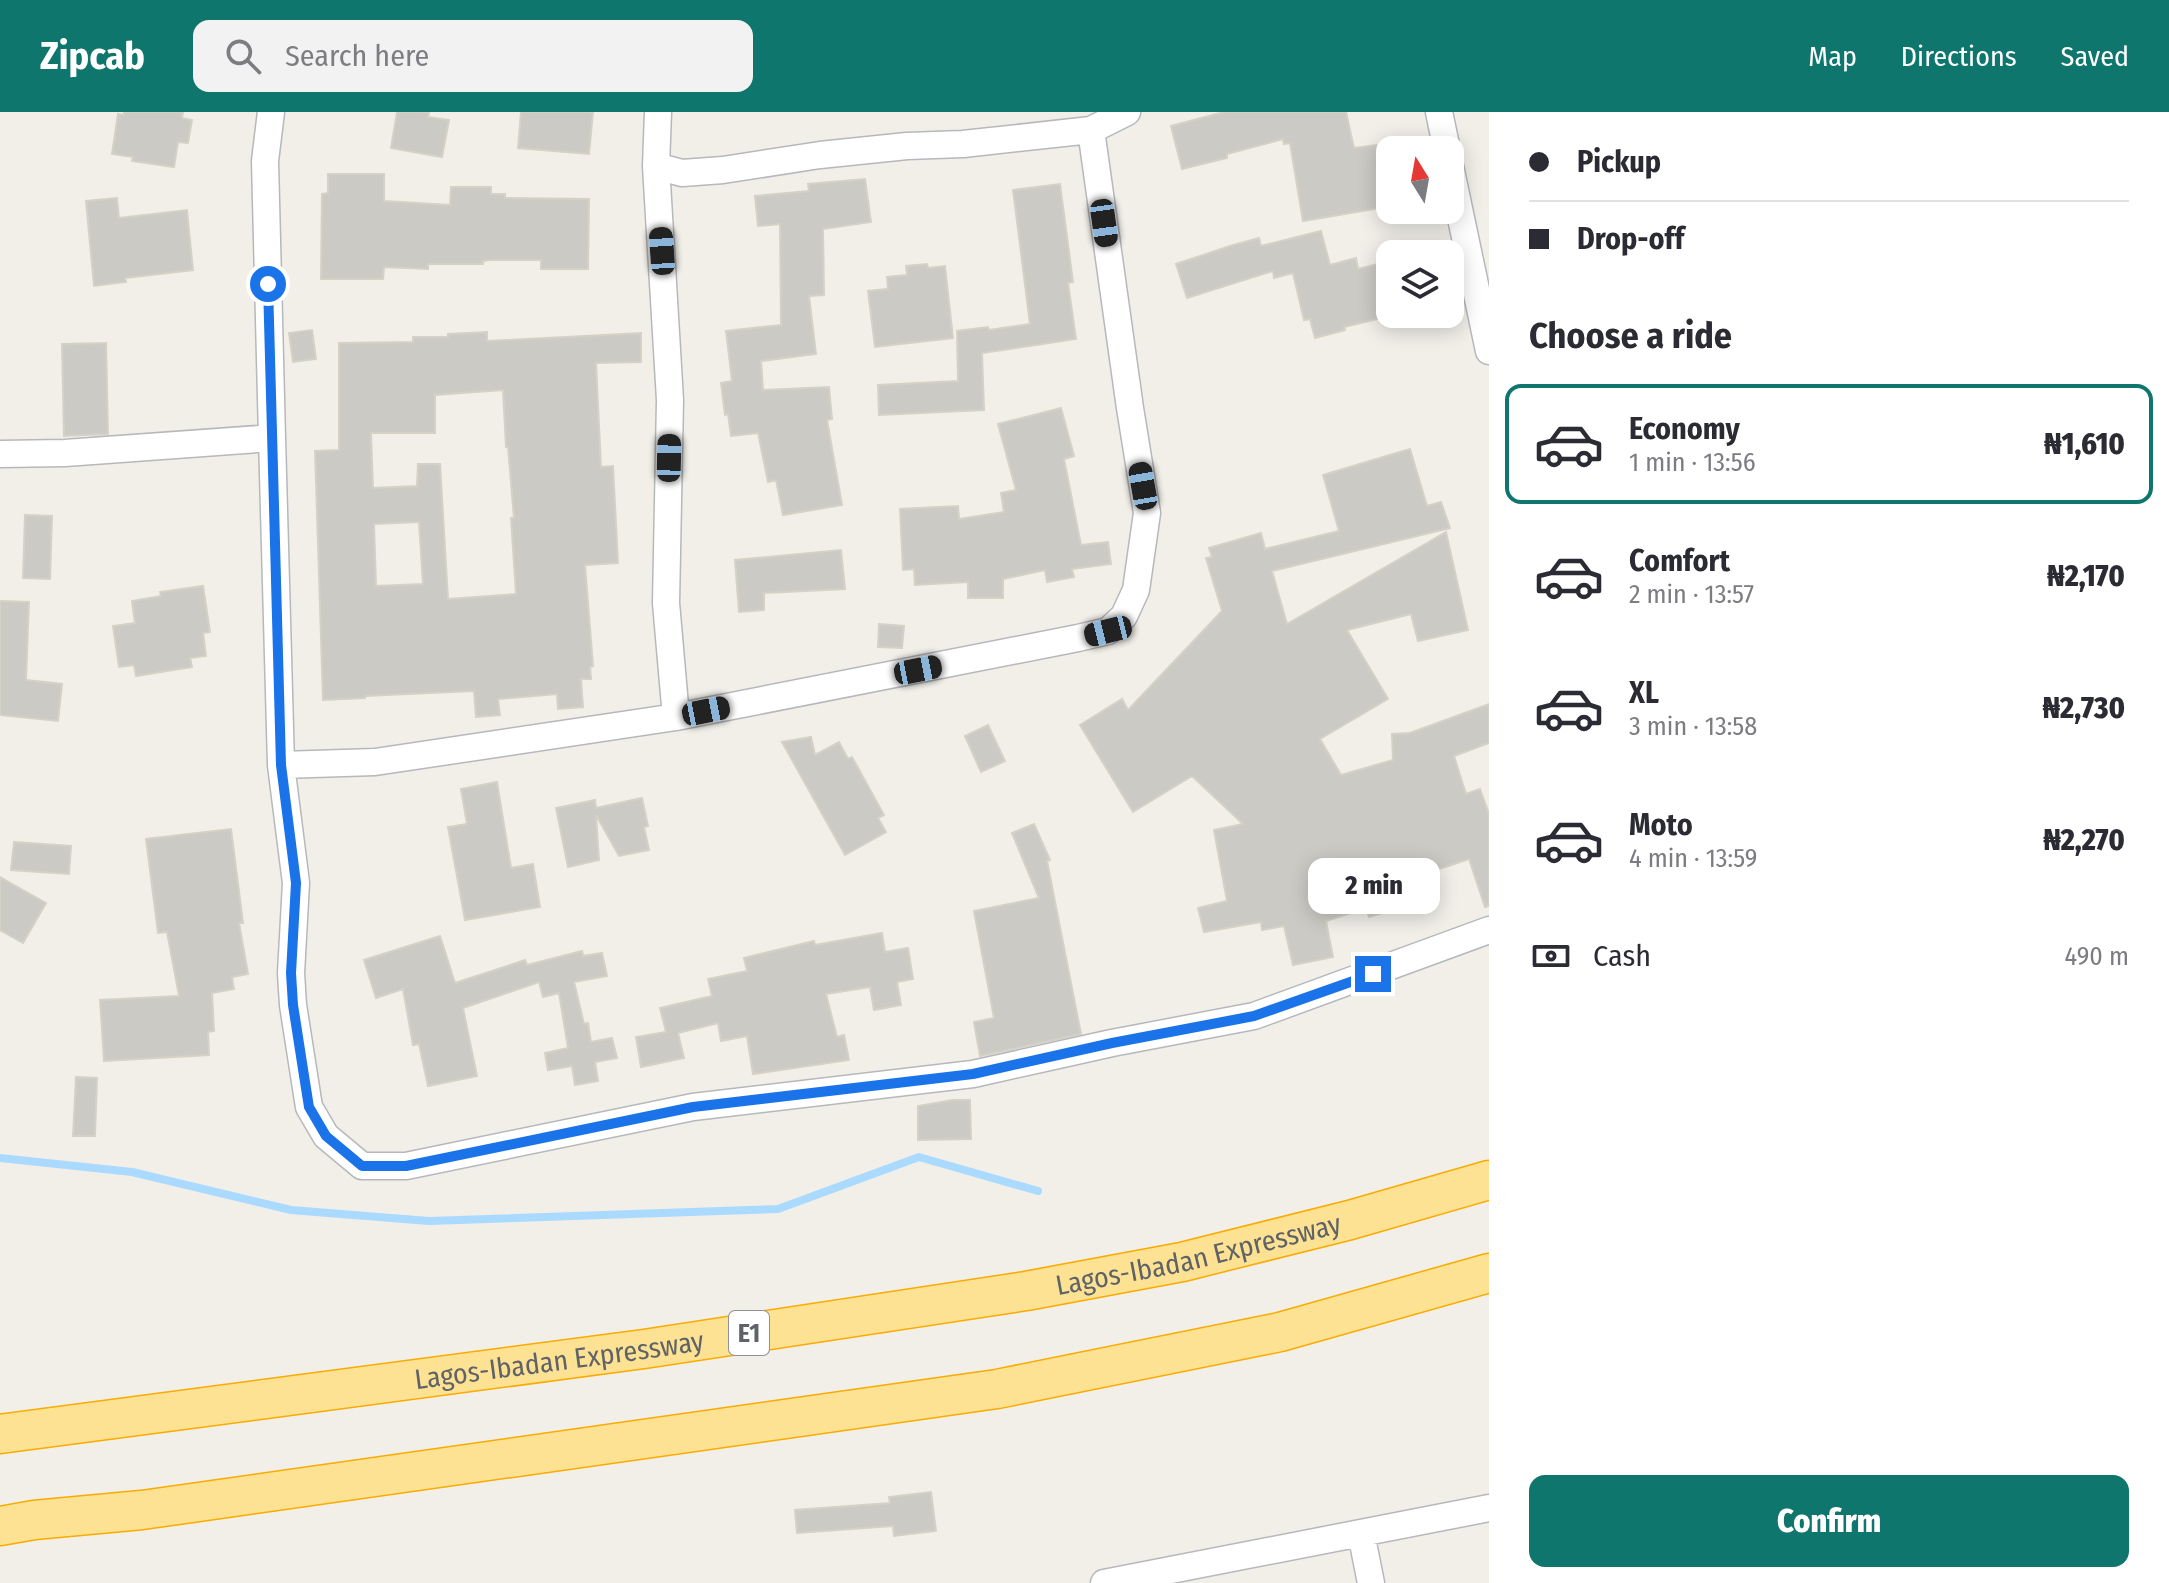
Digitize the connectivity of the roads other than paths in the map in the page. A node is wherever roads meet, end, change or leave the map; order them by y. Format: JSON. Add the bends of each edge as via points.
{"nodes":[{"id":1,"x":271,"y":112,"type":"edge"},
{"id":2,"x":658,"y":112,"type":"edge"},
{"id":3,"x":1127,"y":112,"type":"edge"},
{"id":4,"x":1439,"y":112,"type":"edge"},
{"id":5,"x":1091,"y":130,"type":"junction"},
{"id":6,"x":1444,"y":136,"type":"edge"},
{"id":7,"x":656,"y":166,"type":"junction"},
{"id":8,"x":1462,"y":224,"type":"edge"},
{"id":9,"x":1489,"y":351,"type":"edge"},
{"id":10,"x":272,"y":438,"type":"junction"},
{"id":11,"x":0,"y":454,"type":"edge"},
{"id":12,"x":676,"y":717,"type":"junction"},
{"id":13,"x":281,"y":765,"type":"junction"},
{"id":14,"x":1489,"y":930,"type":"edge"},
{"id":15,"x":1489,"y":1180,"type":"edge"},
{"id":16,"x":1489,"y":1273,"type":"edge"},
{"id":17,"x":0,"y":1434,"type":"edge"},
{"id":18,"x":1489,"y":1508,"type":"edge"},
{"id":19,"x":0,"y":1526,"type":"edge"},
{"id":20,"x":1361,"y":1533,"type":"junction"},
{"id":21,"x":1104,"y":1583,"type":"edge"},
{"id":22,"x":1371,"y":1583,"type":"edge"}],
"edges":[{"from":1,"to":10,"type":"street","via":[[265,161]]},
{"from":2,"to":7,"type":"street"},
{"from":3,"to":5,"type":"street"},
{"from":4,"to":6,"type":"street"},
{"from":5,"to":7,"type":"street","via":[[723,170],[682,173]]},
{"from":5,"to":12,"type":"street","via":[[1147,513],[1136,590],[1124,616],[1108,631],[1078,638]]},
{"from":7,"to":12,"type":"street","via":[[670,400],[666,603]]},
{"from":8,"to":9,"type":"street"},
{"from":10,"to":11,"type":"street"},
{"from":10,"to":13,"type":"street"},
{"from":12,"to":13,"type":"street","via":[[375,762]]},
{"from":13,"to":14,"type":"street","via":[[296,883],[292,984],[309,1107],[326,1136],[362,1166],[406,1166],[693,1107],[973,1074],[1254,1016]]},
{"from":15,"to":17,"type":"highway","name":"Lagos-Ibadan Expressway","number":"E1","via":[[1182,1262],[1026,1291],[644,1349]]},
{"from":16,"to":19,"type":"highway","via":[[1280,1332],[997,1389]]},
{"from":18,"to":20,"type":"street"},
{"from":20,"to":21,"type":"street"},
{"from":20,"to":22,"type":"street"}]}
